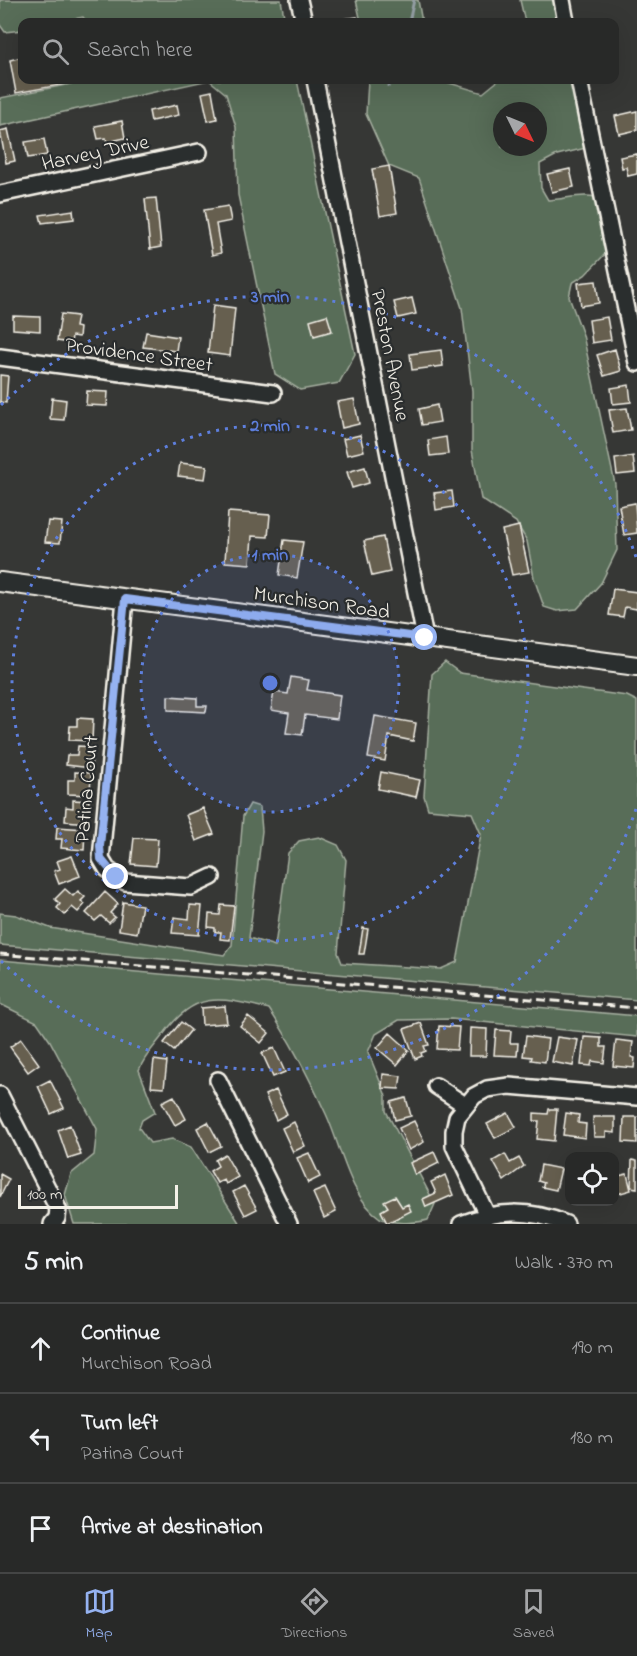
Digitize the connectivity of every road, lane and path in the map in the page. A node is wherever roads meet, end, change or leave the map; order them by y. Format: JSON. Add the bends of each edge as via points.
{"nodes":[{"id":1,"x":299,"y":0,"type":"edge"},
{"id":2,"x":562,"y":0,"type":"edge"},
{"id":3,"x":303,"y":18,"type":"edge"},
{"id":4,"x":565,"y":18,"type":"edge"},
{"id":5,"x":316,"y":84,"type":"edge"},
{"id":6,"x":580,"y":84,"type":"edge"},
{"id":7,"x":199,"y":152,"type":"dead end"},
{"id":8,"x":0,"y":194,"type":"edge"},
{"id":9,"x":0,"y":357,"type":"edge"},
{"id":10,"x":637,"y":363,"type":"edge"},
{"id":11,"x":273,"y":393,"type":"dead end"},
{"id":12,"x":0,"y":582,"type":"edge"},
{"id":13,"x":125,"y":599,"type":"junction"},
{"id":14,"x":425,"y":638,"type":"junction"},
{"id":15,"x":637,"y":666,"type":"edge"},
{"id":16,"x":212,"y":877,"type":"dead end"},
{"id":17,"x":218,"y":1080,"type":"dead end"},
{"id":18,"x":436,"y":1086,"type":"dead end"},
{"id":19,"x":0,"y":1095,"type":"edge"},
{"id":20,"x":637,"y":1097,"type":"edge"},
{"id":21,"x":465,"y":1105,"type":"junction"},
{"id":22,"x":488,"y":1215,"type":"junction"},
{"id":23,"x":52,"y":1224,"type":"edge"},
{"id":24,"x":289,"y":1224,"type":"edge"},
{"id":25,"x":460,"y":1224,"type":"edge"},
{"id":26,"x":565,"y":1224,"type":"edge"}],
"edges":[{"from":1,"to":3,"type":"street"},
{"from":2,"to":4,"type":"street"},
{"from":5,"to":14,"type":"street","name":"Preston Avenue"},
{"from":6,"to":10,"type":"street"},
{"from":7,"to":8,"type":"street","name":"Harvey Drive"},
{"from":9,"to":11,"type":"street","name":"Providence Street"},
{"from":12,"to":13,"type":"main road","name":"Murchison Road"},
{"from":13,"to":14,"type":"main road","name":"Murchison Road"},
{"from":13,"to":16,"type":"street","name":"Patina Court","via":[[101,859],[107,869],[125,882],[191,887]]},
{"from":14,"to":15,"type":"main road","name":"Murchison Road"},
{"from":17,"to":24,"type":"street"},
{"from":18,"to":21,"type":"street"},
{"from":19,"to":23,"type":"street","via":[[58,1209]]},
{"from":20,"to":21,"type":"street","via":[[501,1086],[480,1092]]},
{"from":21,"to":22,"type":"street","via":[[455,1124],[454,1146]]},
{"from":22,"to":25,"type":"street"},
{"from":22,"to":26,"type":"street","via":[[516,1212]]}]}
